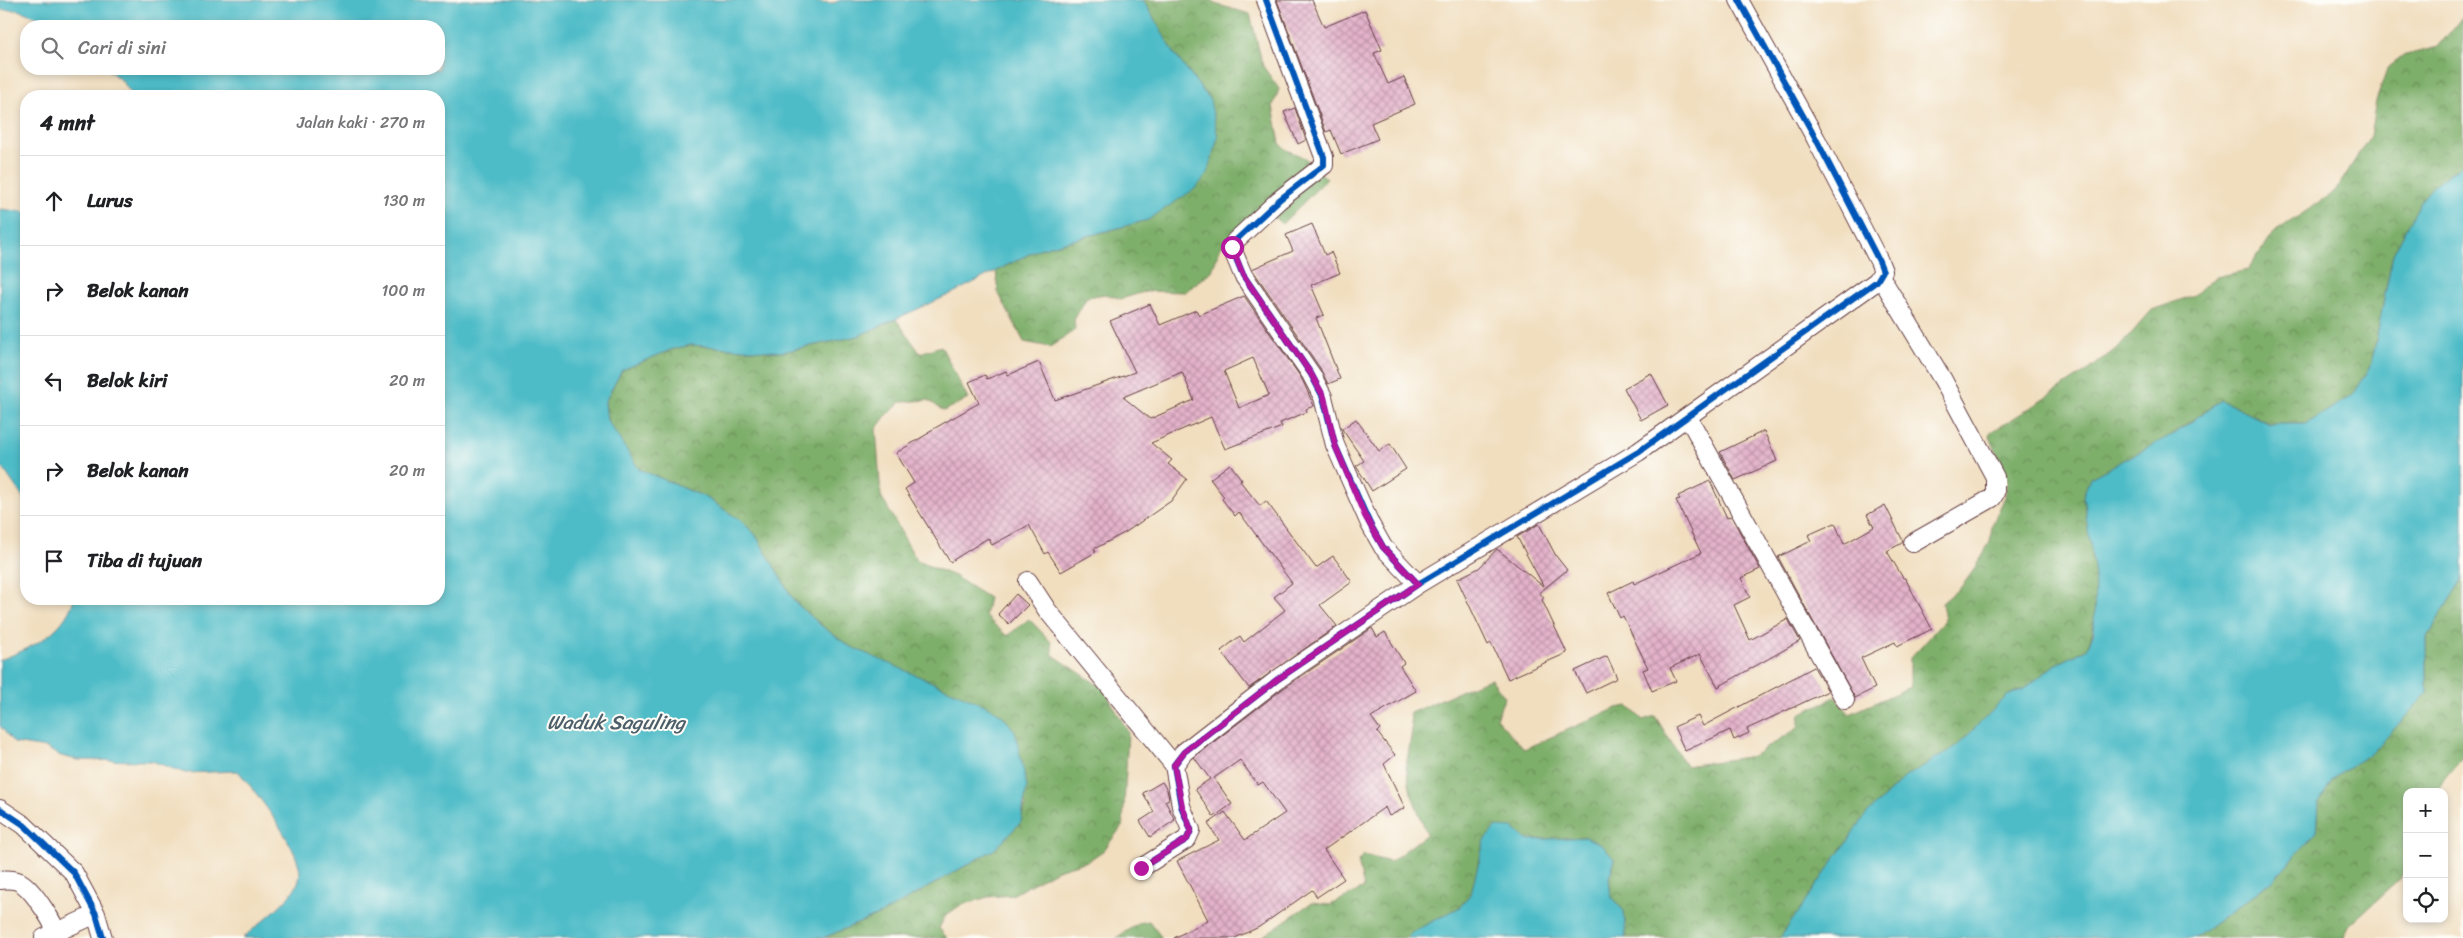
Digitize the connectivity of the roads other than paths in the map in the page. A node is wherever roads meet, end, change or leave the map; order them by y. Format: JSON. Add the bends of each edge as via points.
{"nodes":[{"id":1,"x":1266,"y":0,"type":"edge"},
{"id":2,"x":1739,"y":0,"type":"edge"},
{"id":3,"x":1880,"y":276,"type":"junction"},
{"id":4,"x":1688,"y":417,"type":"junction"},
{"id":5,"x":1913,"y":544,"type":"dead end"},
{"id":6,"x":1028,"y":580,"type":"dead end"},
{"id":7,"x":1418,"y":584,"type":"junction"},
{"id":8,"x":1844,"y":700,"type":"dead end"},
{"id":9,"x":1174,"y":765,"type":"junction"},
{"id":10,"x":0,"y":809,"type":"edge"},
{"id":11,"x":1141,"y":868,"type":"dead end"},
{"id":12,"x":0,"y":880,"type":"edge"},
{"id":13,"x":96,"y":914,"type":"junction"},
{"id":14,"x":53,"y":936,"type":"edge"},
{"id":15,"x":103,"y":938,"type":"edge"}],
"edges":[{"from":1,"to":7,"type":"street","via":[[1324,164],[1235,241],[1233,251],[1243,275],[1324,397],[1335,445],[1365,516],[1383,547]]},
{"from":2,"to":3,"type":"street","via":[[1874,252],[1883,271]]},
{"from":3,"to":4,"type":"street","via":[[1878,281]]},
{"from":3,"to":5,"type":"street","via":[[1943,380],[1995,477],[1992,498]]},
{"from":4,"to":7,"type":"street","via":[[1638,452]]},
{"from":4,"to":8,"type":"street"},
{"from":6,"to":9,"type":"street","via":[[1047,610]]},
{"from":7,"to":9,"type":"street","via":[[1278,679],[1184,752]]},
{"from":9,"to":11,"type":"street","via":[[1182,806],[1191,830],[1187,839]]},
{"from":10,"to":13,"type":"street","via":[[24,825],[74,873]]},
{"from":12,"to":14,"type":"street","via":[[11,879],[23,884],[43,908]]},
{"from":13,"to":14,"type":"street"},
{"from":13,"to":15,"type":"street"}]}
